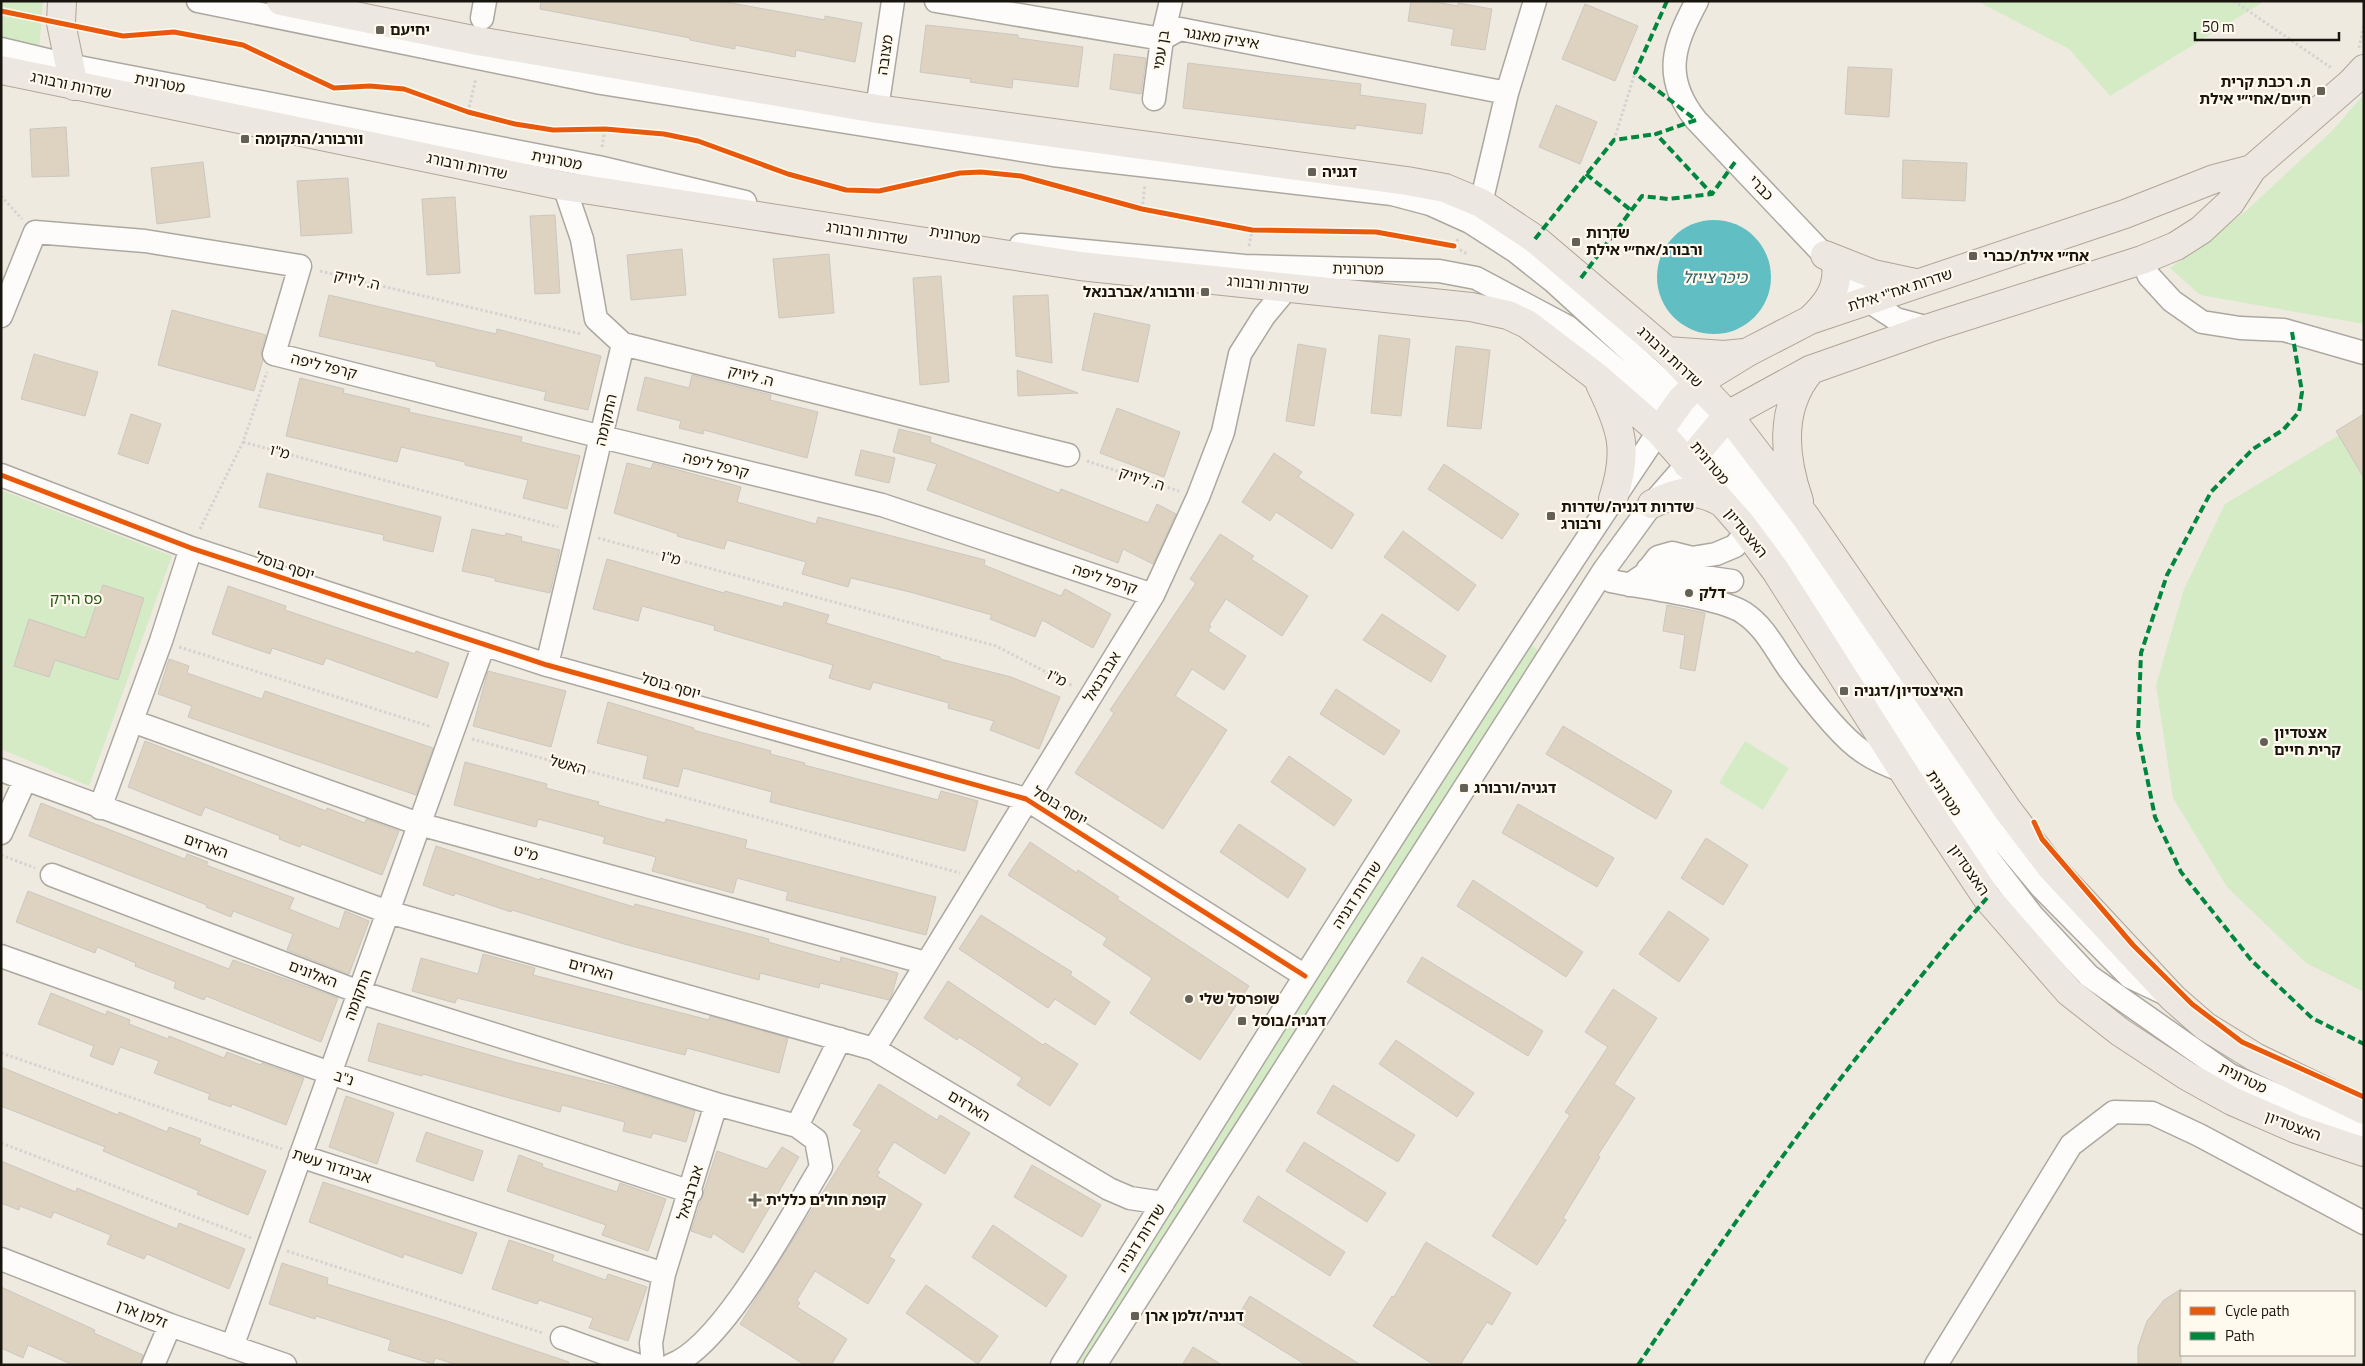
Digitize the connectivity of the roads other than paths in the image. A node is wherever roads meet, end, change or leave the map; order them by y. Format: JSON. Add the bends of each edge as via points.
{"nodes":[{"id":1,"x":62,"y":1,"type":"edge"},
{"id":2,"x":198,"y":1,"type":"edge"},
{"id":3,"x":281,"y":1,"type":"edge"},
{"id":4,"x":892,"y":1,"type":"edge"},
{"id":5,"x":936,"y":1,"type":"edge"},
{"id":6,"x":1171,"y":1,"type":"edge"},
{"id":7,"x":1535,"y":1,"type":"edge"},
{"id":8,"x":1697,"y":1,"type":"edge"},
{"id":9,"x":1162,"y":39,"type":"junction"},
{"id":10,"x":1,"y":49,"type":"edge"},
{"id":11,"x":1,"y":70,"type":"edge"},
{"id":12,"x":2358,"y":75,"type":"edge"},
{"id":13,"x":72,"y":76,"type":"junction"},
{"id":14,"x":1507,"y":92,"type":"junction"},
{"id":15,"x":1154,"y":99,"type":"dead end"},
{"id":16,"x":876,"y":109,"type":"junction"},
{"id":17,"x":2252,"y":169,"type":"junction"},
{"id":18,"x":564,"y":186,"type":"junction"},
{"id":19,"x":1476,"y":212,"type":"junction"},
{"id":20,"x":1830,"y":260,"type":"junction"},
{"id":21,"x":2142,"y":260,"type":"junction"},
{"id":22,"x":1919,"y":283,"type":"junction"},
{"id":23,"x":1288,"y":287,"type":"junction"},
{"id":24,"x":1867,"y":300,"type":"junction"},
{"id":25,"x":1,"y":316,"type":"edge"},
{"id":26,"x":1810,"y":320,"type":"junction"},
{"id":27,"x":1928,"y":328,"type":"junction"},
{"id":28,"x":623,"y":344,"type":"junction"},
{"id":29,"x":1667,"y":350,"type":"junction"},
{"id":30,"x":1748,"y":352,"type":"junction"},
{"id":31,"x":2364,"y":353,"type":"edge"},
{"id":32,"x":1810,"y":370,"type":"junction"},
{"id":33,"x":1598,"y":378,"type":"junction"},
{"id":34,"x":1678,"y":407,"type":"junction"},
{"id":35,"x":602,"y":437,"type":"junction"},
{"id":36,"x":1706,"y":440,"type":"junction"},
{"id":37,"x":1068,"y":455,"type":"road end"},
{"id":38,"x":1,"y":475,"type":"edge"},
{"id":39,"x":1613,"y":499,"type":"junction"},
{"id":40,"x":1721,"y":502,"type":"junction"},
{"id":41,"x":1652,"y":504,"type":"junction"},
{"id":42,"x":1805,"y":516,"type":"junction"},
{"id":43,"x":1742,"y":525,"type":"junction"},
{"id":44,"x":190,"y":548,"type":"junction"},
{"id":45,"x":1730,"y":549,"type":"junction"},
{"id":46,"x":1648,"y":569,"type":"junction"},
{"id":47,"x":1604,"y":570,"type":"junction"},
{"id":48,"x":1732,"y":581,"type":"junction"},
{"id":49,"x":1629,"y":585,"type":"junction"},
{"id":50,"x":1153,"y":595,"type":"junction"},
{"id":51,"x":1721,"y":603,"type":"junction"},
{"id":52,"x":484,"y":644,"type":"junction"},
{"id":53,"x":547,"y":665,"type":"junction"},
{"id":54,"x":132,"y":721,"type":"junction"},
{"id":55,"x":1,"y":770,"type":"edge"},
{"id":56,"x":1903,"y":771,"type":"junction"},
{"id":57,"x":25,"y":780,"type":"junction"},
{"id":58,"x":1026,"y":799,"type":"junction"},
{"id":59,"x":100,"y":808,"type":"junction"},
{"id":60,"x":419,"y":824,"type":"junction"},
{"id":61,"x":1,"y":832,"type":"edge"},
{"id":62,"x":52,"y":875,"type":"road end"},
{"id":63,"x":388,"y":912,"type":"junction"},
{"id":64,"x":1,"y":956,"type":"edge"},
{"id":65,"x":926,"y":963,"type":"junction"},
{"id":66,"x":1305,"y":976,"type":"junction"},
{"id":67,"x":359,"y":992,"type":"junction"},
{"id":68,"x":2173,"y":998,"type":"junction"},
{"id":69,"x":840,"y":1039,"type":"junction"},
{"id":70,"x":874,"y":1049,"type":"junction"},
{"id":71,"x":330,"y":1073,"type":"junction"},
{"id":72,"x":716,"y":1104,"type":"junction"},
{"id":73,"x":2364,"y":1110,"type":"edge"},
{"id":74,"x":797,"y":1126,"type":"junction"},
{"id":75,"x":2364,"y":1132,"type":"edge"},
{"id":76,"x":2364,"y":1152,"type":"edge"},
{"id":77,"x":300,"y":1156,"type":"junction"},
{"id":78,"x":691,"y":1192,"type":"junction"},
{"id":79,"x":1163,"y":1203,"type":"junction"},
{"id":80,"x":2364,"y":1223,"type":"edge"},
{"id":81,"x":1,"y":1259,"type":"edge"},
{"id":82,"x":664,"y":1274,"type":"junction"},
{"id":83,"x":170,"y":1325,"type":"junction"},
{"id":84,"x":562,"y":1338,"type":"dead end"},
{"id":85,"x":232,"y":1347,"type":"junction"},
{"id":86,"x":154,"y":1365,"type":"edge"},
{"id":87,"x":285,"y":1365,"type":"edge"},
{"id":88,"x":637,"y":1365,"type":"edge"},
{"id":89,"x":653,"y":1365,"type":"edge"},
{"id":90,"x":671,"y":1365,"type":"edge"},
{"id":91,"x":1062,"y":1365,"type":"edge"},
{"id":92,"x":1095,"y":1365,"type":"edge"},
{"id":93,"x":1936,"y":1365,"type":"edge"}],
"edges":[{"from":1,"to":13,"type":"main road","via":[[61,23]]},
{"from":2,"to":19,"type":"street","via":[[601,83],[1052,155],[1392,194]]},
{"from":3,"to":16,"type":"main road","name":"שדרות ורבורג","via":[[478,41]]},
{"from":4,"to":16,"type":"street","name":"מצובה"},
{"from":5,"to":9,"type":"street","name":"איציק מאנגר"},
{"from":6,"to":9,"type":"street","name":"בן עמי"},
{"from":7,"to":14,"type":"street"},
{"from":8,"to":20,"type":"street","name":"כברי","via":[[1675,55],[1675,81],[1684,105]]},
{"from":9,"to":14,"type":"street","name":"איציק מאנגר","via":[[1180,29]]},
{"from":9,"to":15,"type":"street","name":"בן עמי"},
{"from":10,"to":13,"type":"street","name":"מטרונית"},
{"from":11,"to":13,"type":"main road","name":"שדרות ורבורג"},
{"from":12,"to":17,"type":"main road","name":"שדרות אח\"י אילת"},
{"from":13,"to":18,"type":"main road","name":"שדרות ורבורג"},
{"from":13,"to":34,"type":"street","name":"מטרונית","via":[[598,167],[740,202],[1010,244],[1244,266],[1439,271],[1476,278],[1568,327]]},
{"from":14,"to":19,"type":"street"},
{"from":16,"to":19,"type":"main road","name":"שדרות ורבורג","via":[[1407,181],[1445,188]]},
{"from":17,"to":21,"type":"main road","name":"שדרות אח\"י אילת","via":[[2230,203],[2201,230],[2176,246]]},
{"from":17,"to":22,"type":"main road","name":"שדרות אח\"י אילת","via":[[2214,178],[2124,214]]},
{"from":18,"to":23,"type":"main road","name":"שדרות ורבורג","via":[[1080,266]]},
{"from":18,"to":28,"type":"street","via":[[582,238],[596,319]]},
{"from":19,"to":29,"type":"main road","name":"שדרות ורבורג","via":[[1535,239]]},
{"from":19,"to":34,"type":"street","via":[[1515,251],[1554,282]]},
{"from":20,"to":22,"type":"main road","via":[[1873,274]]},
{"from":20,"to":24,"type":"street","name":"כברי"},
{"from":20,"to":26,"type":"main road","via":[[1836,279],[1830,297]]},
{"from":21,"to":27,"type":"main road","name":"שדרות אח\"י אילת"},
{"from":21,"to":31,"type":"street","via":[[2149,276],[2172,300],[2202,322],[2284,330]]},
{"from":22,"to":24,"type":"main road","name":"שדרות אח\"י אילת"},
{"from":23,"to":33,"type":"main road","name":"שדרות ורבורג","via":[[1471,307],[1508,315],[1527,324]]},
{"from":23,"to":50,"type":"street","name":"אברבנאל","via":[[1264,316],[1240,354],[1223,432],[1198,497]]},
{"from":24,"to":26,"type":"main road","name":"שדרות אח\"י אילת"},
{"from":24,"to":27,"type":"street","name":"כברי","via":[[1896,320]]},
{"from":25,"to":35,"type":"street","name":"קרפל ליפה","via":[[34,232],[145,240],[300,266],[274,354]]},
{"from":26,"to":30,"type":"main road","name":"שדרות אח\"י אילת"},
{"from":27,"to":32,"type":"main road","name":"שדרות אח\"י אילת"},
{"from":28,"to":35,"type":"street","name":"התקומה"},
{"from":28,"to":37,"type":"street","name":"ה. ליויק"},
{"from":29,"to":30,"type":"main road","via":[[1724,355]]},
{"from":29,"to":34,"type":"main road","name":"שדרות ורבורג"},
{"from":30,"to":34,"type":"main road","name":"שדרות אח\"י אילת"},
{"from":32,"to":36,"type":"main road","name":"שדרות אח\"י אילת"},
{"from":32,"to":42,"type":"main road","via":[[1793,397],[1787,440],[1789,464]]},
{"from":33,"to":34,"type":"main road","name":"שדרות ורבורג"},
{"from":33,"to":39,"type":"main road","via":[[1616,421],[1621,446],[1622,466]]},
{"from":34,"to":36,"type":"main road","name":"שדרות ורבורג"},
{"from":34,"to":36,"type":"main road","name":"שדרות ורבורג"},
{"from":34,"to":39,"type":"street","name":"שדרות דגניה"},
{"from":35,"to":50,"type":"street","name":"קרפל ליפה","via":[[882,505]]},
{"from":35,"to":53,"type":"street","name":"התקומה"},
{"from":36,"to":40,"type":"main road","name":"האצטדיון"},
{"from":36,"to":41,"type":"street","name":"שדרות דגניה"},
{"from":36,"to":42,"type":"main road"},
{"from":36,"to":68,"type":"street","name":"מטרונית","via":[[1816,561],[1996,833],[2041,887],[2130,977]]},
{"from":36,"to":75,"type":"street","name":"מטרונית","via":[[1794,564],[1978,844],[2032,915],[2089,976],[2230,1075]]},
{"from":38,"to":44,"type":"street","name":"יוסף בוסל"},
{"from":39,"to":66,"type":"street","name":"שדרות דגניה"},
{"from":40,"to":41,"type":"main road","via":[[1700,492],[1689,491]]},
{"from":40,"to":43,"type":"main road","name":"האצטדיון"},
{"from":41,"to":47,"type":"street","name":"שדרות דגניה"},
{"from":42,"to":68,"type":"main road","via":[[2006,808],[2051,867]]},
{"from":43,"to":45,"type":"street","via":[[1742,537]]},
{"from":43,"to":56,"type":"main road","name":"האצטדיון","via":[[1776,571]]},
{"from":44,"to":52,"type":"street","name":"יוסף בוסל"},
{"from":44,"to":54,"type":"street"},
{"from":45,"to":46,"type":"street","via":[[1692,558],[1672,553],[1658,557]]},
{"from":45,"to":48,"type":"street"},
{"from":46,"to":48,"type":"street"},
{"from":46,"to":49,"type":"street"},
{"from":47,"to":49,"type":"street","via":[[1611,581]]},
{"from":47,"to":92,"type":"street","name":"שדרות דגניה"},
{"from":48,"to":51,"type":"street"},
{"from":49,"to":51,"type":"street"},
{"from":50,"to":58,"type":"street","name":"אברבנאל"},
{"from":51,"to":56,"type":"street","via":[[1744,613],[1768,636],[1836,726],[1861,751]]},
{"from":52,"to":53,"type":"street","name":"יוסף בוסל"},
{"from":52,"to":60,"type":"street","name":"התקומה"},
{"from":53,"to":58,"type":"street","name":"יוסף בוסל"},
{"from":54,"to":59,"type":"street"},
{"from":54,"to":60,"type":"street","name":"מ\"ט"},
{"from":55,"to":57,"type":"street","name":"הארזים"},
{"from":56,"to":76,"type":"main road","name":"האצטדיון","via":[[1988,898],[2069,992],[2120,1032],[2232,1101],[2296,1129]]},
{"from":57,"to":59,"type":"street","name":"הארזים"},
{"from":57,"to":61,"type":"street"},
{"from":58,"to":65,"type":"street","name":"אברבנאל"},
{"from":58,"to":66,"type":"street","name":"יוסף בוסל"},
{"from":59,"to":63,"type":"street","name":"הארזים"},
{"from":60,"to":63,"type":"street","name":"התקומה"},
{"from":60,"to":65,"type":"street","name":"מ\"ט"},
{"from":62,"to":67,"type":"street","name":"האלונים"},
{"from":63,"to":67,"type":"street","name":"התקומה"},
{"from":63,"to":69,"type":"street","name":"הארזים"},
{"from":64,"to":71,"type":"street","name":"נ\"ב"},
{"from":65,"to":70,"type":"street","name":"אברבנאל"},
{"from":66,"to":79,"type":"street","name":"שדרות דגניה"},
{"from":67,"to":71,"type":"street","name":"התקומה"},
{"from":67,"to":72,"type":"street","name":"האלונים"},
{"from":68,"to":73,"type":"main road","via":[[2205,1026],[2255,1057]]},
{"from":69,"to":70,"type":"street","name":"הארזים"},
{"from":69,"to":74,"type":"street"},
{"from":70,"to":79,"type":"street","name":"הארזים","via":[[1109,1189],[1130,1198]]},
{"from":71,"to":77,"type":"street","name":"התקומה"},
{"from":71,"to":78,"type":"street","name":"נ\"ב"},
{"from":72,"to":74,"type":"street"},
{"from":72,"to":78,"type":"street","name":"אברבנאל"},
{"from":74,"to":90,"type":"street","via":[[816,1140],[821,1167],[736,1304],[702,1344]]},
{"from":77,"to":82,"type":"street","name":"אביגדור עשת"},
{"from":77,"to":85,"type":"street","name":"התקומה"},
{"from":78,"to":82,"type":"street","name":"אברבנאל"},
{"from":79,"to":91,"type":"street","name":"שדרות דגניה"},
{"from":80,"to":93,"type":"street","via":[[2200,1135],[2152,1113],[2114,1112],[2071,1145]]},
{"from":81,"to":83,"type":"street","name":"זלמן ארן"},
{"from":82,"to":89,"type":"street","name":"אברבנאל","via":[[651,1343]]},
{"from":83,"to":85,"type":"street","name":"זלמן ארן"},
{"from":83,"to":86,"type":"street"},
{"from":84,"to":88,"type":"street"},
{"from":85,"to":87,"type":"street","name":"זלמן ארן"}]}
